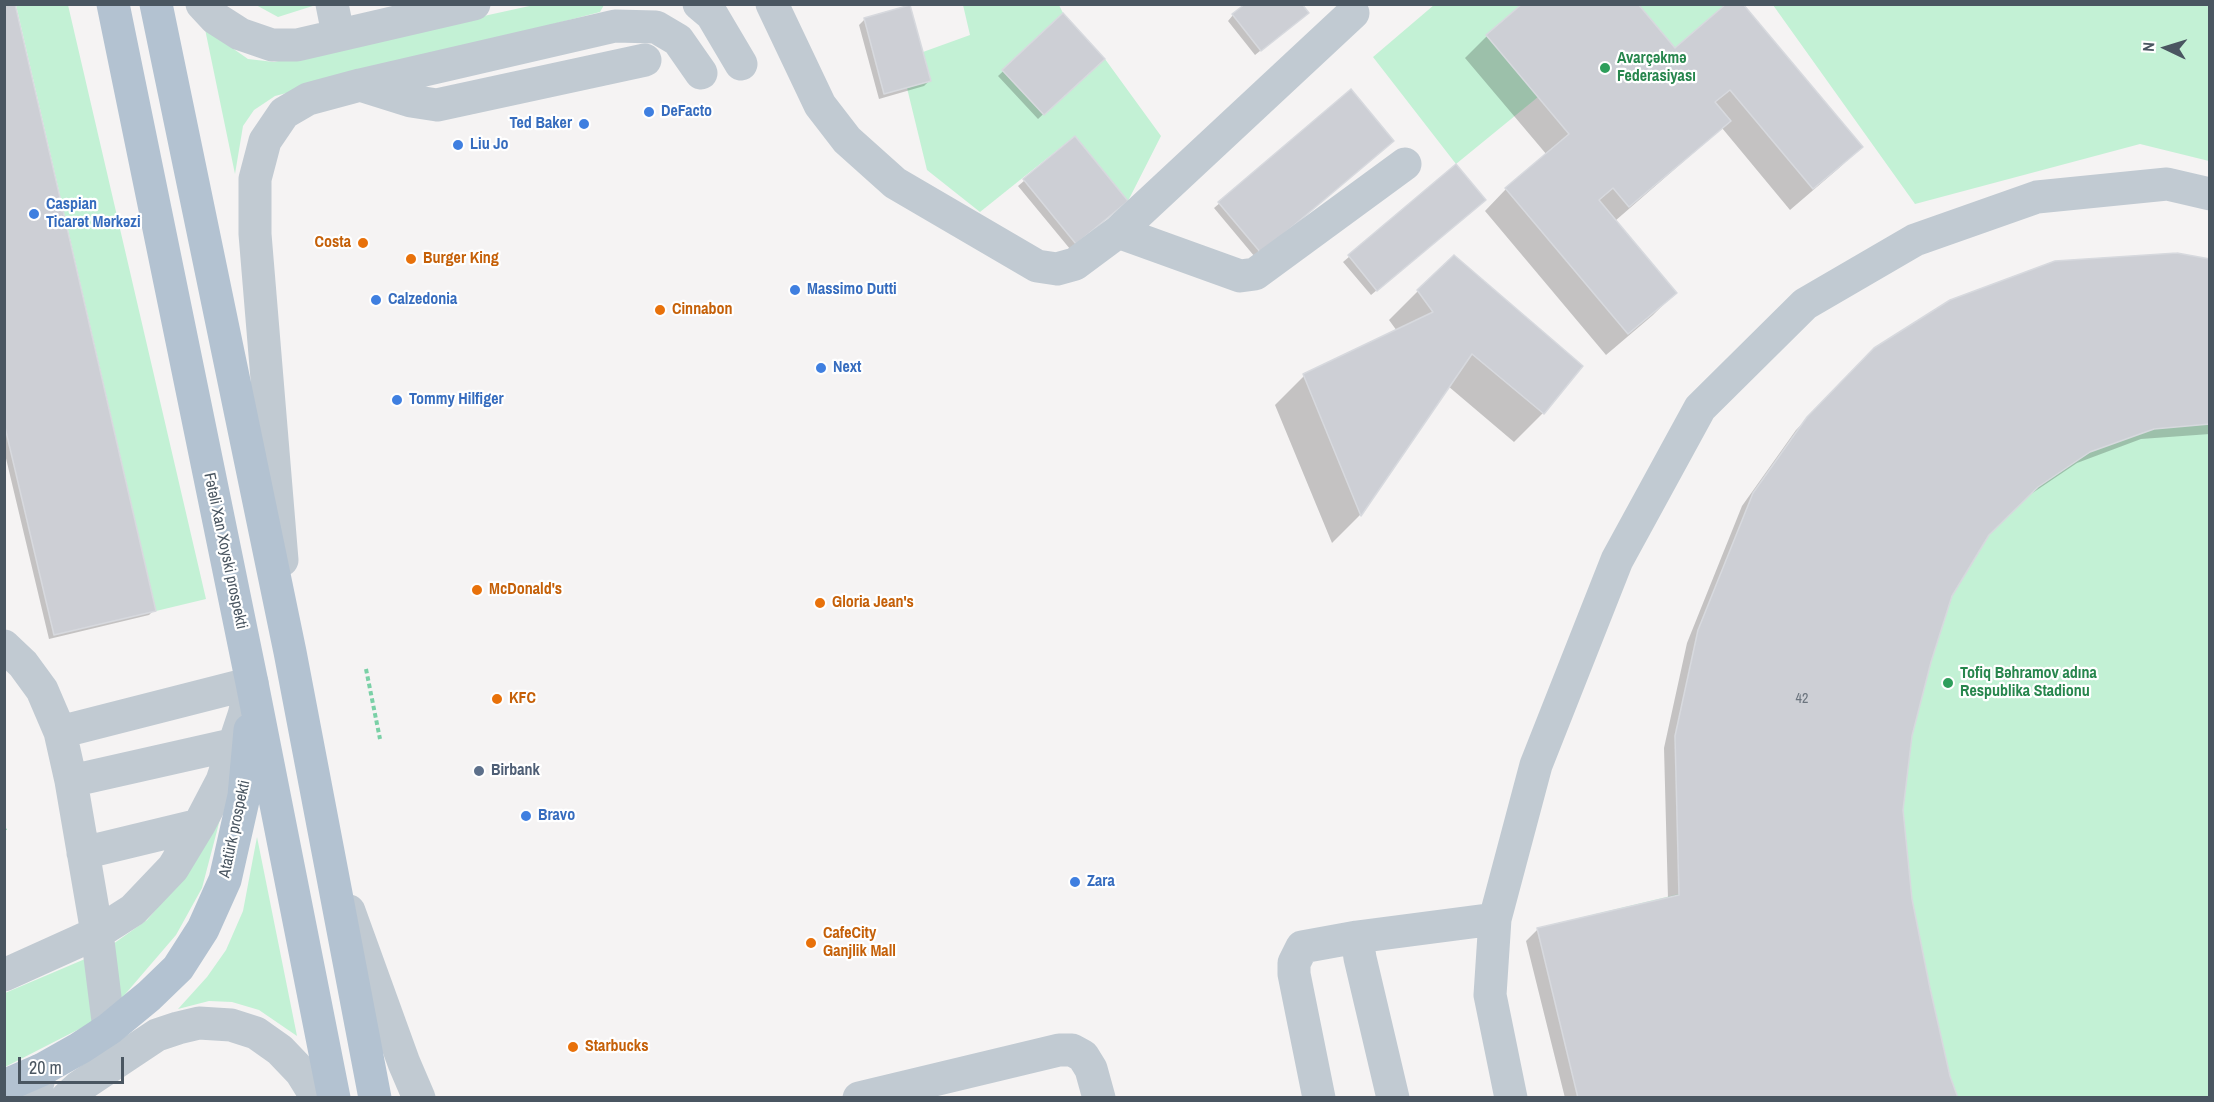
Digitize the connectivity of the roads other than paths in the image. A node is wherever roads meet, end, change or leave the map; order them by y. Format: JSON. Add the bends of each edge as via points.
{"nodes":[{"id":1,"x":113,"y":4,"type":"edge"},
{"id":2,"x":156,"y":4,"type":"edge"},
{"id":3,"x":202,"y":4,"type":"edge"},
{"id":4,"x":474,"y":4,"type":"edge"},
{"id":5,"x":684,"y":4,"type":"edge"},
{"id":6,"x":699,"y":4,"type":"edge"},
{"id":7,"x":772,"y":4,"type":"edge"},
{"id":8,"x":1353,"y":13,"type":"dead end"},
{"id":9,"x":335,"y":20,"type":"edge"},
{"id":10,"x":615,"y":26,"type":"junction"},
{"id":11,"x":645,"y":60,"type":"dead end"},
{"id":12,"x":741,"y":64,"type":"dead end"},
{"id":13,"x":701,"y":73,"type":"dead end"},
{"id":14,"x":360,"y":85,"type":"junction"},
{"id":15,"x":1404,"y":164,"type":"dead end"},
{"id":16,"x":2210,"y":194,"type":"edge"},
{"id":17,"x":1118,"y":232,"type":"junction"},
{"id":18,"x":4,"y":646,"type":"edge"},
{"id":19,"x":290,"y":652,"type":"junction"},
{"id":20,"x":252,"y":683,"type":"junction"},
{"id":21,"x":60,"y":732,"type":"junction"},
{"id":22,"x":235,"y":744,"type":"junction"},
{"id":23,"x":71,"y":781,"type":"junction"},
{"id":24,"x":199,"y":825,"type":"junction"},
{"id":25,"x":83,"y":853,"type":"junction"},
{"id":26,"x":329,"y":855,"type":"junction"},
{"id":27,"x":1495,"y":919,"type":"junction"},
{"id":28,"x":97,"y":933,"type":"junction"},
{"id":29,"x":1357,"y":937,"type":"junction"},
{"id":30,"x":4,"y":975,"type":"edge"},
{"id":31,"x":109,"y":1029,"type":"junction"},
{"id":32,"x":37,"y":1084,"type":"edge"},
{"id":33,"x":4,"y":1086,"type":"edge"},
{"id":34,"x":67,"y":1098,"type":"edge"},
{"id":35,"x":317,"y":1098,"type":"edge"},
{"id":36,"x":334,"y":1098,"type":"edge"},
{"id":37,"x":375,"y":1098,"type":"edge"},
{"id":38,"x":419,"y":1098,"type":"edge"},
{"id":39,"x":859,"y":1098,"type":"edge"},
{"id":40,"x":1100,"y":1098,"type":"edge"},
{"id":41,"x":1319,"y":1098,"type":"edge"},
{"id":42,"x":1394,"y":1098,"type":"edge"},
{"id":43,"x":1511,"y":1098,"type":"edge"}],
"edges":[{"from":1,"to":20,"type":"main road","name":"Fətəli Xan Xoyski prospekti"},
{"from":2,"to":19,"type":"main road"},
{"from":3,"to":9,"type":"lane","via":[[240,34],[272,45],[297,45]]},
{"from":4,"to":9,"type":"lane"},
{"from":5,"to":10,"type":"lane"},
{"from":6,"to":12,"type":"lane","via":[[712,15]]},
{"from":7,"to":17,"type":"lane","via":[[820,105],[847,140],[896,183],[1037,266],[1057,268],[1075,264]]},
{"from":8,"to":17,"type":"lane"},
{"from":10,"to":13,"type":"lane","via":[[656,27],[678,40]]},
{"from":10,"to":14,"type":"lane"},
{"from":11,"to":14,"type":"lane","via":[[437,105]]},
{"from":14,"to":19,"type":"lane","via":[[308,99],[284,113],[264,141],[255,179],[255,234]]},
{"from":15,"to":17,"type":"lane","via":[[1255,274],[1240,276]]},
{"from":16,"to":27,"type":"lane","via":[[2167,184],[2037,197],[1915,240],[1805,304],[1700,408],[1617,560],[1536,765]]},
{"from":18,"to":21,"type":"lane","via":[[42,690]]},
{"from":19,"to":26,"type":"main road"},
{"from":20,"to":21,"type":"lane"},
{"from":20,"to":22,"type":"lane"},
{"from":20,"to":31,"type":"main road","name":"Atatürk prospekti","via":[[244,796],[225,880],[204,929],[178,968]]},
{"from":20,"to":36,"type":"main road","name":"Fətəli Xan Xoyski prospekti"},
{"from":21,"to":23,"type":"lane"},
{"from":22,"to":23,"type":"lane"},
{"from":22,"to":24,"type":"lane","via":[[222,781]]},
{"from":23,"to":25,"type":"lane"},
{"from":24,"to":25,"type":"lane"},
{"from":24,"to":28,"type":"lane","via":[[173,868],[133,910]]},
{"from":25,"to":28,"type":"lane"},
{"from":26,"to":37,"type":"main road"},
{"from":26,"to":38,"type":"lane"},
{"from":27,"to":29,"type":"lane"},
{"from":27,"to":43,"type":"lane","via":[[1491,995]]},
{"from":28,"to":30,"type":"lane"},
{"from":28,"to":31,"type":"lane"},
{"from":29,"to":41,"type":"lane","via":[[1302,947],[1294,963]]},
{"from":29,"to":42,"type":"lane"},
{"from":31,"to":32,"type":"main road","name":"Atatürk prospekti"},
{"from":32,"to":33,"type":"main road","name":"Atatürk prospekti"},
{"from":34,"to":35,"type":"lane","via":[[157,1035],[199,1023],[231,1025],[256,1034],[280,1050],[301,1072]]},
{"from":39,"to":40,"type":"lane","via":[[1072,1050],[1083,1056],[1091,1069]]}]}
